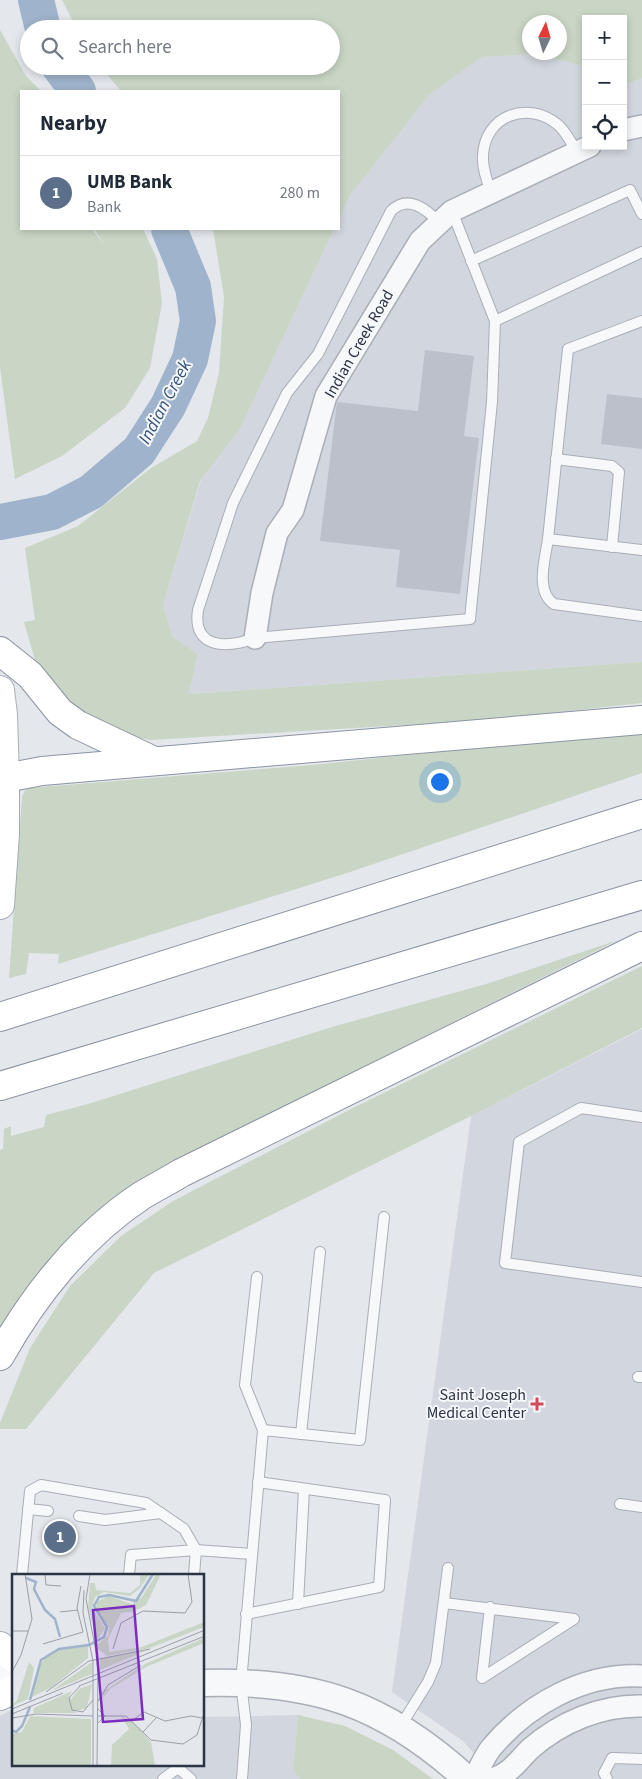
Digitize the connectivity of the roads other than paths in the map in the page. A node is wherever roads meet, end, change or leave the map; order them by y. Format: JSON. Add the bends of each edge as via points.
{"nodes":[{"id":1,"x":642,"y":126,"type":"edge"},
{"id":2,"x":627,"y":128,"type":"edge"},
{"id":3,"x":582,"y":148,"type":"edge"},
{"id":4,"x":582,"y":149,"type":"edge"},
{"id":5,"x":491,"y":193,"type":"junction"},
{"id":6,"x":642,"y":214,"type":"edge"},
{"id":7,"x":446,"y":217,"type":"junction"},
{"id":8,"x":642,"y":252,"type":"edge"},
{"id":9,"x":471,"y":260,"type":"junction"},
{"id":10,"x":495,"y":321,"type":"junction"},
{"id":11,"x":642,"y":321,"type":"edge"},
{"id":12,"x":556,"y":459,"type":"junction"},
{"id":13,"x":548,"y":539,"type":"junction"},
{"id":14,"x":612,"y":546,"type":"junction"},
{"id":15,"x":642,"y":550,"type":"edge"},
{"id":16,"x":642,"y":616,"type":"edge"},
{"id":17,"x":255,"y":638,"type":"junction"},
{"id":18,"x":0,"y":651,"type":"edge"},
{"id":19,"x":0,"y":690,"type":"edge"},
{"id":20,"x":642,"y":720,"type":"edge"},
{"id":21,"x":156,"y":762,"type":"junction"},
{"id":22,"x":2,"y":779,"type":"edge"},
{"id":23,"x":642,"y":814,"type":"edge"},
{"id":24,"x":642,"y":895,"type":"edge"},
{"id":25,"x":0,"y":905,"type":"edge"},
{"id":26,"x":642,"y":946,"type":"edge"},
{"id":27,"x":0,"y":1017,"type":"edge"},
{"id":28,"x":0,"y":1086,"type":"edge"},
{"id":29,"x":642,"y":1117,"type":"edge"},
{"id":30,"x":384,"y":1217,"type":"dead end"},
{"id":31,"x":320,"y":1252,"type":"dead end"},
{"id":32,"x":257,"y":1277,"type":"dead end"},
{"id":33,"x":642,"y":1282,"type":"edge"},
{"id":34,"x":0,"y":1356,"type":"edge"},
{"id":35,"x":263,"y":1430,"type":"junction"},
{"id":36,"x":301,"y":1434,"type":"junction"},
{"id":37,"x":258,"y":1482,"type":"junction"},
{"id":38,"x":304,"y":1489,"type":"junction"},
{"id":39,"x":620,"y":1504,"type":"dead end"},
{"id":40,"x":642,"y":1507,"type":"edge"},
{"id":41,"x":28,"y":1509,"type":"junction"},
{"id":42,"x":48,"y":1511,"type":"dead end"},
{"id":43,"x":161,"y":1513,"type":"junction"},
{"id":44,"x":79,"y":1516,"type":"dead end"},
{"id":45,"x":196,"y":1550,"type":"junction"},
{"id":46,"x":252,"y":1554,"type":"junction"},
{"id":47,"x":448,"y":1568,"type":"dead end"},
{"id":48,"x":22,"y":1574,"type":"edge"},
{"id":49,"x":129,"y":1574,"type":"edge"},
{"id":50,"x":194,"y":1574,"type":"edge"},
{"id":51,"x":444,"y":1603,"type":"junction"},
{"id":52,"x":298,"y":1604,"type":"junction"},
{"id":53,"x":490,"y":1607,"type":"junction"},
{"id":54,"x":246,"y":1614,"type":"junction"},
{"id":55,"x":0,"y":1646,"type":"edge"},
{"id":56,"x":12,"y":1656,"type":"edge"},
{"id":57,"x":642,"y":1676,"type":"edge"},
{"id":58,"x":205,"y":1683,"type":"edge"},
{"id":59,"x":241,"y":1684,"type":"junction"},
{"id":60,"x":12,"y":1691,"type":"edge"},
{"id":61,"x":0,"y":1696,"type":"edge"},
{"id":62,"x":642,"y":1706,"type":"edge"},
{"id":63,"x":400,"y":1727,"type":"junction"},
{"id":64,"x":642,"y":1759,"type":"edge"},
{"id":65,"x":163,"y":1779,"type":"edge"},
{"id":66,"x":191,"y":1779,"type":"edge"},
{"id":67,"x":242,"y":1779,"type":"edge"},
{"id":68,"x":467,"y":1779,"type":"edge"},
{"id":69,"x":474,"y":1779,"type":"edge"},
{"id":70,"x":492,"y":1779,"type":"edge"},
{"id":71,"x":607,"y":1779,"type":"edge"}],
"edges":[{"from":1,"to":2,"type":"street"},
{"from":3,"to":5,"type":"lane","via":[[558,124],[543,116],[528,112],[511,114],[494,124],[486,137],[484,169]]},
{"from":4,"to":5,"type":"street","name":"Indian Creek Road"},
{"from":5,"to":7,"type":"street","name":"Indian Creek Road"},
{"from":6,"to":9,"type":"lane","via":[[630,190]]},
{"from":7,"to":9,"type":"lane"},
{"from":7,"to":17,"type":"street","name":"Indian Creek Road","via":[[420,241],[326,396],[293,510],[277,533]]},
{"from":7,"to":17,"type":"lane","via":[[409,203],[397,205],[391,211],[318,354],[287,394],[233,503],[196,622],[204,638],[214,643],[239,644]]},
{"from":8,"to":10,"type":"lane"},
{"from":9,"to":10,"type":"lane"},
{"from":10,"to":17,"type":"lane","via":[[492,402],[470,619]]},
{"from":11,"to":12,"type":"lane","via":[[568,349]]},
{"from":12,"to":13,"type":"lane"},
{"from":12,"to":14,"type":"lane","via":[[612,466],[618,472]]},
{"from":13,"to":14,"type":"lane"},
{"from":13,"to":16,"type":"lane","via":[[542,590],[546,598],[554,604]]},
{"from":14,"to":15,"type":"lane"},
{"from":18,"to":21,"type":"main road","via":[[30,675],[60,712],[78,725]]},
{"from":19,"to":22,"type":"main road"},
{"from":20,"to":21,"type":"main road"},
{"from":21,"to":22,"type":"main road","via":[[27,772]]},
{"from":22,"to":25,"type":"main road","via":[[5,834]]},
{"from":23,"to":27,"type":"main road"},
{"from":24,"to":28,"type":"main road"},
{"from":26,"to":34,"type":"main road","via":[[141,1196],[112,1218],[54,1275]]},
{"from":29,"to":33,"type":"lane","via":[[581,1108],[519,1142],[505,1263]]},
{"from":30,"to":36,"type":"lane","via":[[360,1440]]},
{"from":31,"to":36,"type":"lane"},
{"from":32,"to":35,"type":"lane","via":[[245,1385]]},
{"from":35,"to":36,"type":"lane"},
{"from":35,"to":37,"type":"lane"},
{"from":37,"to":38,"type":"lane"},
{"from":37,"to":46,"type":"lane"},
{"from":38,"to":52,"type":"lane"},
{"from":38,"to":52,"type":"lane","via":[[385,1500],[379,1587]]},
{"from":39,"to":40,"type":"lane"},
{"from":41,"to":42,"type":"lane"},
{"from":41,"to":43,"type":"lane","via":[[30,1491],[41,1485],[146,1503]]},
{"from":41,"to":48,"type":"lane"},
{"from":43,"to":44,"type":"lane","via":[[105,1520]]},
{"from":43,"to":45,"type":"lane","via":[[184,1529]]},
{"from":45,"to":46,"type":"lane"},
{"from":45,"to":49,"type":"lane","via":[[131,1555]]},
{"from":45,"to":50,"type":"lane"},
{"from":46,"to":54,"type":"lane"},
{"from":47,"to":51,"type":"lane"},
{"from":51,"to":53,"type":"lane"},
{"from":51,"to":63,"type":"lane","via":[[436,1663]]},
{"from":52,"to":54,"type":"lane"},
{"from":53,"to":53,"type":"lane","via":[[556,1617],[574,1619],[482,1678]]},
{"from":54,"to":59,"type":"lane"},
{"from":55,"to":56,"type":"main road"},
{"from":57,"to":69,"type":"street","via":[[618,1675],[590,1680],[548,1700],[518,1721],[489,1750]]},
{"from":58,"to":59,"type":"street"},
{"from":59,"to":63,"type":"street","via":[[319,1692],[375,1712]]},
{"from":59,"to":67,"type":"lane","via":[[246,1726]]},
{"from":60,"to":61,"type":"main road"},
{"from":62,"to":70,"type":"street","via":[[622,1706],[592,1713],[563,1726],[532,1748],[503,1776]]},
{"from":63,"to":68,"type":"street","via":[[430,1747]]},
{"from":64,"to":71,"type":"lane","via":[[612,1758],[604,1773]]},
{"from":65,"to":66,"type":"lane","via":[[178,1768]]}]}
